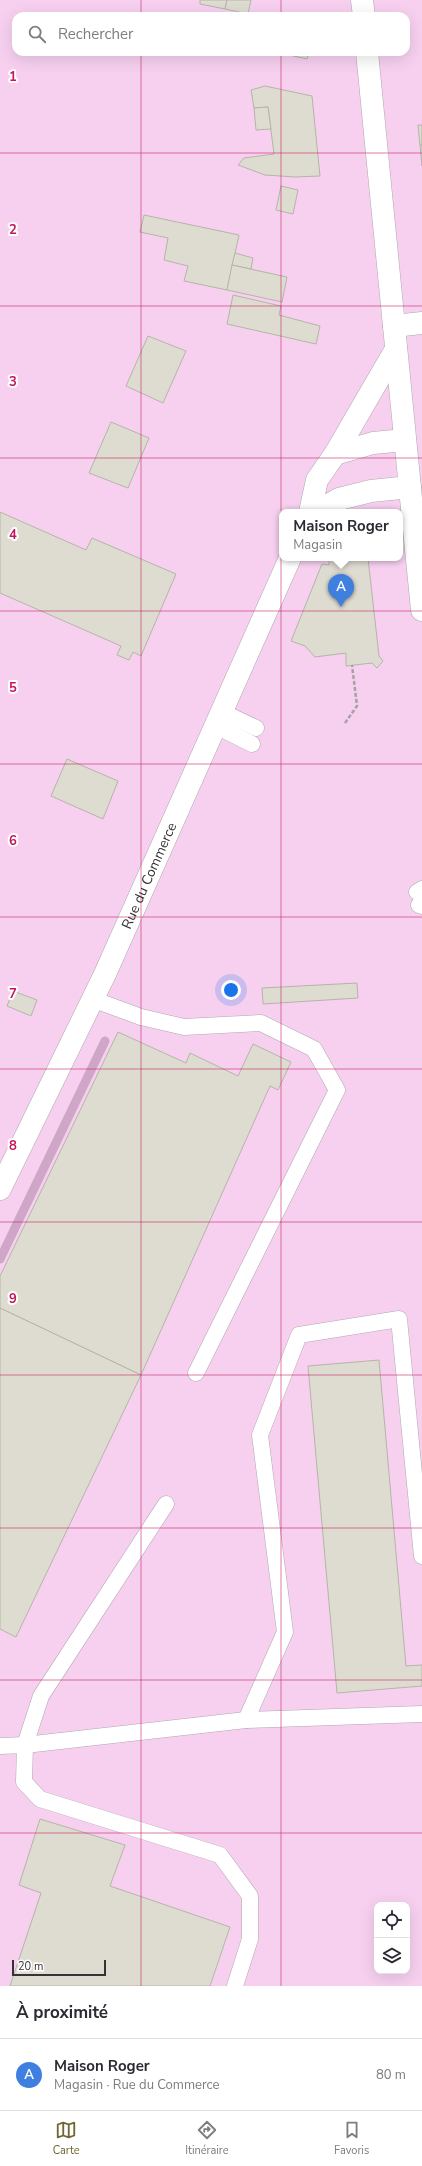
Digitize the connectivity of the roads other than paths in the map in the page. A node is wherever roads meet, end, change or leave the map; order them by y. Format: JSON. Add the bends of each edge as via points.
{"nodes":[{"id":1,"x":362,"y":0,"type":"edge"},
{"id":2,"x":364,"y":12,"type":"edge"},
{"id":3,"x":367,"y":56,"type":"edge"},
{"id":4,"x":422,"y":323,"type":"edge"},
{"id":5,"x":394,"y":326,"type":"junction"},
{"id":6,"x":396,"y":349,"type":"junction"},
{"id":7,"x":405,"y":440,"type":"junction"},
{"id":8,"x":335,"y":454,"type":"junction"},
{"id":9,"x":410,"y":487,"type":"junction"},
{"id":10,"x":311,"y":509,"type":"edge"},
{"id":11,"x":321,"y":509,"type":"edge"},
{"id":12,"x":289,"y":561,"type":"edge"},
{"id":13,"x":422,"y":610,"type":"edge"},
{"id":14,"x":219,"y":719,"type":"junction"},
{"id":15,"x":256,"y":728,"type":"dead end"},
{"id":16,"x":252,"y":744,"type":"dead end"},
{"id":17,"x":92,"y":999,"type":"junction"},
{"id":18,"x":0,"y":1189,"type":"edge"},
{"id":19,"x":196,"y":1373,"type":"dead end"},
{"id":20,"x":166,"y":1504,"type":"dead end"},
{"id":21,"x":422,"y":1556,"type":"edge"},
{"id":22,"x":422,"y":1714,"type":"edge"},
{"id":23,"x":246,"y":1720,"type":"junction"},
{"id":24,"x":25,"y":1745,"type":"junction"},
{"id":25,"x":0,"y":1746,"type":"edge"},
{"id":26,"x":235,"y":1986,"type":"edge"}],
"edges":[{"from":1,"to":2,"type":"street"},
{"from":3,"to":5,"type":"street"},
{"from":4,"to":5,"type":"street"},
{"from":5,"to":6,"type":"street"},
{"from":6,"to":7,"type":"street"},
{"from":6,"to":8,"type":"street"},
{"from":7,"to":8,"type":"street","via":[[373,443]]},
{"from":7,"to":9,"type":"street"},
{"from":8,"to":10,"type":"street","via":[[317,480]]},
{"from":9,"to":11,"type":"street","via":[[371,491],[339,499]]},
{"from":9,"to":13,"type":"street"},
{"from":12,"to":14,"type":"street","name":"Rue du Commerce"},
{"from":14,"to":15,"type":"lane"},
{"from":14,"to":16,"type":"lane"},
{"from":14,"to":17,"type":"street","name":"Rue du Commerce"},
{"from":17,"to":18,"type":"street","name":"Rue du Commerce"},
{"from":17,"to":19,"type":"lane","via":[[141,1017],[184,1027],[261,1023],[314,1049],[337,1090]]},
{"from":20,"to":24,"type":"lane","via":[[41,1696]]},
{"from":21,"to":23,"type":"lane","via":[[399,1318],[299,1335],[260,1435],[284,1632]]},
{"from":22,"to":23,"type":"lane"},
{"from":23,"to":24,"type":"lane"},
{"from":24,"to":25,"type":"lane"},
{"from":24,"to":26,"type":"lane","via":[[24,1782],[40,1799],[220,1855],[250,1896],[250,1939]]}]}
